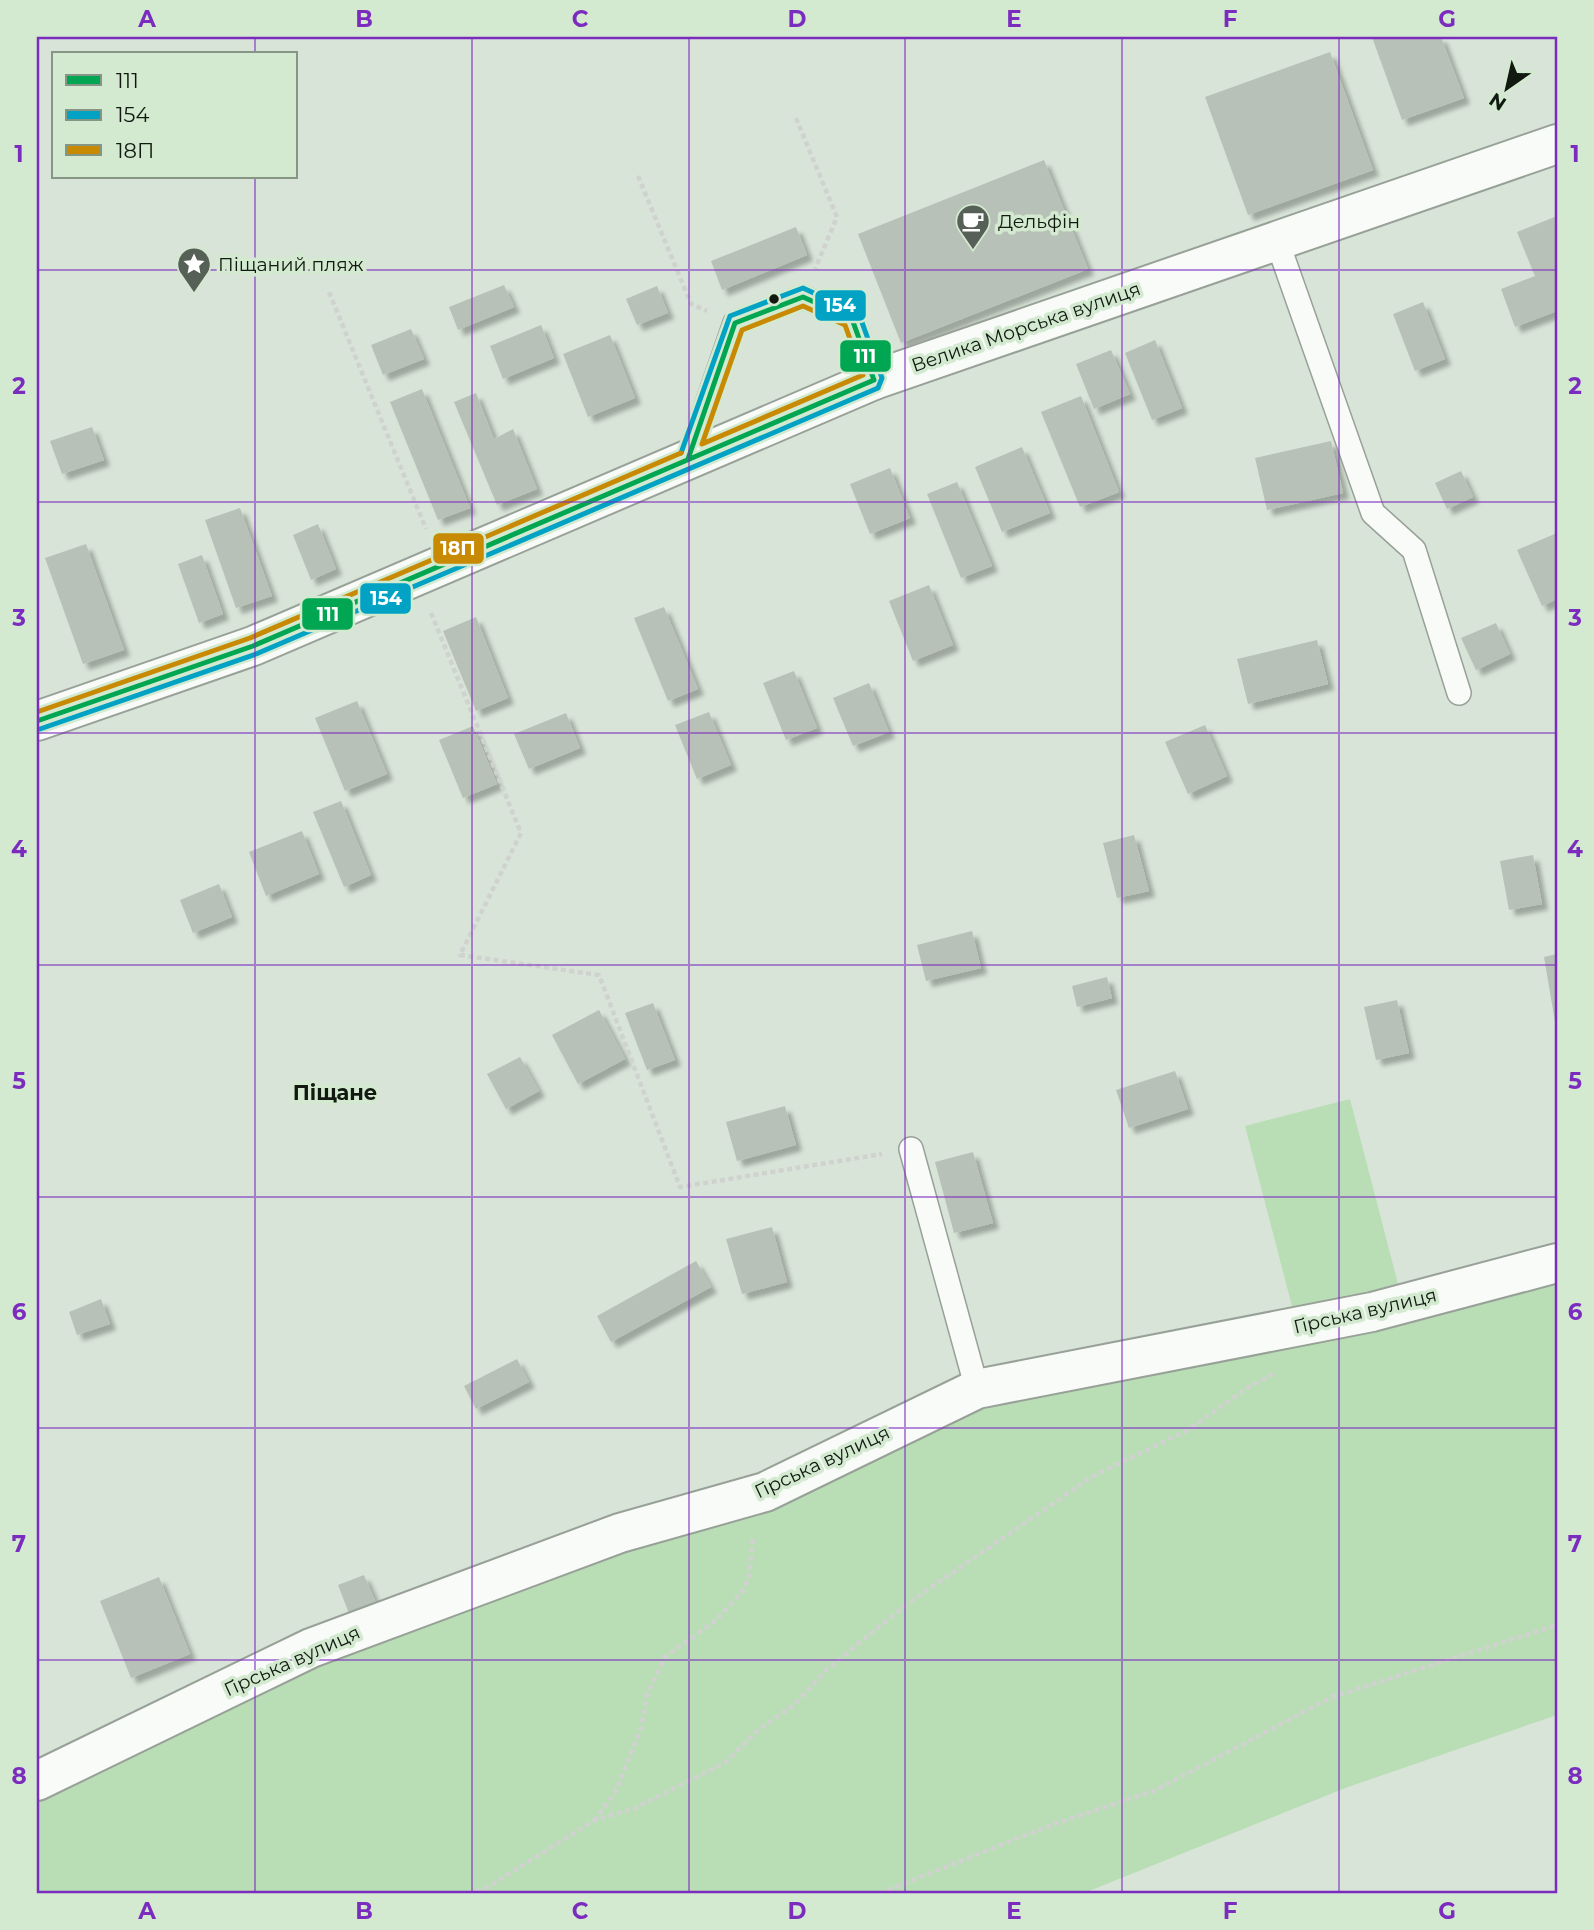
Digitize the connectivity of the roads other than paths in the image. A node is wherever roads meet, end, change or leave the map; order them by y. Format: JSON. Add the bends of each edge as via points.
{"nodes":[{"id":1,"x":1557,"y":144,"type":"edge"},
{"id":2,"x":1278,"y":241,"type":"junction"},
{"id":3,"x":874,"y":380,"type":"junction"},
{"id":4,"x":688,"y":459,"type":"junction"},
{"id":5,"x":1459,"y":693,"type":"dead end"},
{"id":6,"x":37,"y":721,"type":"edge"},
{"id":7,"x":911,"y":1149,"type":"road end"},
{"id":8,"x":1557,"y":1263,"type":"edge"},
{"id":9,"x":977,"y":1389,"type":"junction"},
{"id":10,"x":37,"y":1781,"type":"edge"}],
"edges":[{"from":1,"to":2,"type":"street","name":"Велика Морська вулиця"},
{"from":2,"to":3,"type":"street","name":"Велика Морська вулиця"},
{"from":2,"to":5,"type":"lane","via":[[1373,513],[1414,550]]},
{"from":3,"to":4,"type":"street","name":"Велика Морська вулиця"},
{"from":3,"to":4,"type":"lane","via":[[852,319],[803,297],[735,323]]},
{"from":4,"to":6,"type":"street","name":"Велика Морська вулиця","via":[[253,646]]},
{"from":7,"to":9,"type":"lane"},
{"from":8,"to":9,"type":"street","name":"Гірська вулиця","via":[[1372,1312]]},
{"from":9,"to":10,"type":"street","name":"Гірська вулиця","via":[[765,1492],[620,1533],[312,1648]]}]}
